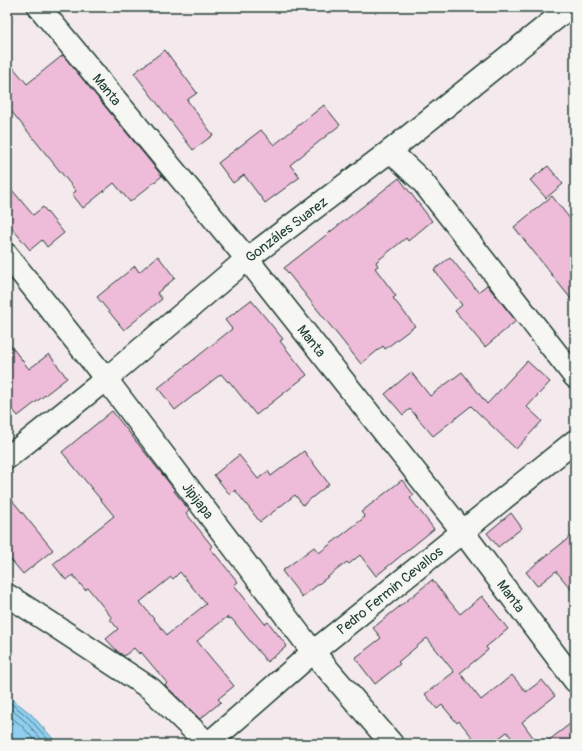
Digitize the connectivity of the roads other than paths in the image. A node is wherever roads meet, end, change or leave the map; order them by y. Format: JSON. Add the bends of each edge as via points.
{"nodes":[{"id":1,"x":39,"y":7,"type":"edge"},
{"id":2,"x":570,"y":7,"type":"edge"},
{"id":3,"x":390,"y":151,"type":"junction"},
{"id":4,"x":7,"y":254,"type":"edge"},
{"id":5,"x":247,"y":259,"type":"junction"},
{"id":6,"x":575,"y":377,"type":"edge"},
{"id":7,"x":106,"y":380,"type":"junction"},
{"id":8,"x":575,"y":441,"type":"edge"},
{"id":9,"x":7,"y":458,"type":"edge"},
{"id":10,"x":463,"y":532,"type":"junction"},
{"id":11,"x":7,"y":596,"type":"edge"},
{"id":12,"x":313,"y":652,"type":"junction"},
{"id":13,"x":575,"y":681,"type":"edge"},
{"id":14,"x":208,"y":744,"type":"edge"},
{"id":15,"x":392,"y":744,"type":"edge"}],
"edges":[{"from":1,"to":5,"type":"street","name":"Manta"},
{"from":2,"to":3,"type":"street","name":"Gonzáles Suarez"},
{"from":3,"to":5,"type":"street","name":"Gonzáles Suarez"},
{"from":3,"to":6,"type":"street","via":[[422,181]]},
{"from":4,"to":7,"type":"street","name":"Jipijapa"},
{"from":5,"to":7,"type":"street","name":"Gonzáles Suarez"},
{"from":5,"to":10,"type":"street","name":"Manta"},
{"from":7,"to":9,"type":"street","name":"Gonzáles Suarez"},
{"from":7,"to":12,"type":"street","name":"Jipijapa"},
{"from":8,"to":10,"type":"street","name":"Pedro Fermin Cevallos"},
{"from":10,"to":12,"type":"street","name":"Pedro Fermin Cevallos"},
{"from":10,"to":13,"type":"street","name":"Manta"},
{"from":11,"to":14,"type":"street","via":[[151,689]]},
{"from":12,"to":14,"type":"street","name":"Pedro Fermin Cevallos"},
{"from":12,"to":15,"type":"street","name":"Jipijapa"}]}
